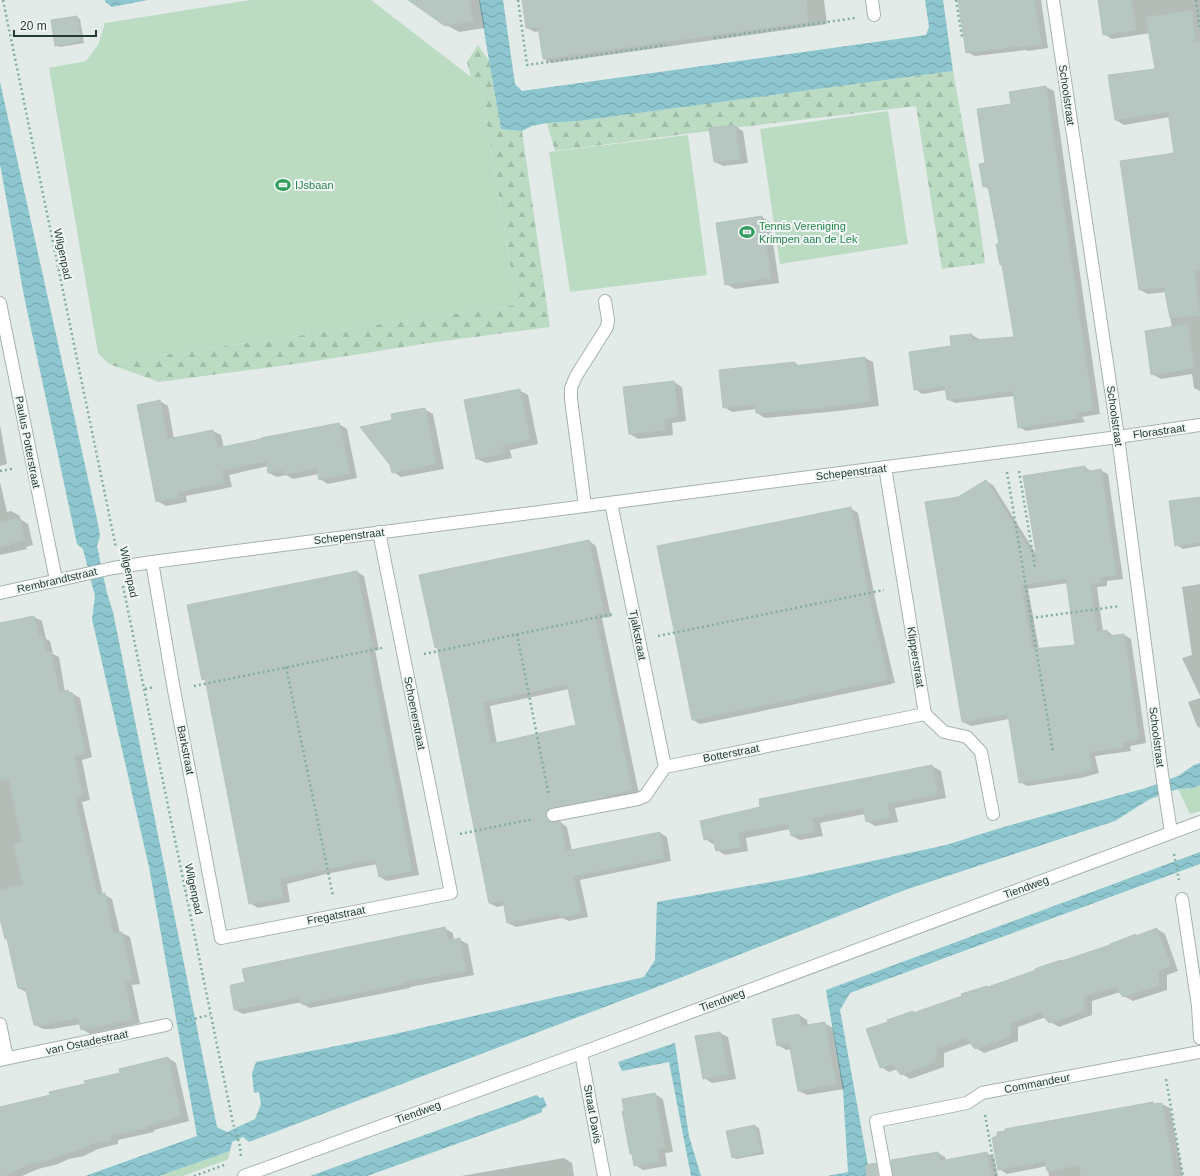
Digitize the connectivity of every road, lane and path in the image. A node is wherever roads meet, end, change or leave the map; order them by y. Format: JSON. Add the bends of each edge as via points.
{"nodes":[{"id":1,"x":3,"y":0,"type":"edge"},
{"id":2,"x":518,"y":0,"type":"edge"},
{"id":3,"x":872,"y":0,"type":"edge"},
{"id":4,"x":956,"y":0,"type":"edge"},
{"id":5,"x":1053,"y":0,"type":"edge"},
{"id":6,"x":1196,"y":0,"type":"edge"},
{"id":7,"x":874,"y":15,"type":"joint"},
{"id":8,"x":1200,"y":29,"type":"edge"},
{"id":9,"x":962,"y":37,"type":"dead end"},
{"id":10,"x":714,"y":38,"type":"dead end"},
{"id":11,"x":666,"y":45,"type":"dead end"},
{"id":12,"x":605,"y":301,"type":"dead end"},
{"id":13,"x":0,"y":303,"type":"edge"},
{"id":14,"x":1200,"y":426,"type":"edge"},
{"id":15,"x":1118,"y":438,"type":"junction"},
{"id":16,"x":1010,"y":451,"type":"junction"},
{"id":17,"x":885,"y":467,"type":"junction"},
{"id":18,"x":611,"y":503,"type":"junction"},
{"id":19,"x":584,"y":506,"type":"junction"},
{"id":20,"x":379,"y":532,"type":"junction"},
{"id":21,"x":152,"y":562,"type":"junction"},
{"id":22,"x":116,"y":567,"type":"junction"},
{"id":23,"x":1035,"y":568,"type":"dead end"},
{"id":24,"x":56,"y":580,"type":"junction"},
{"id":25,"x":904,"y":586,"type":"junction"},
{"id":26,"x":0,"y":593,"type":"edge"},
{"id":27,"x":1140,"y":603,"type":"junction"},
{"id":28,"x":633,"y":610,"type":"junction"},
{"id":29,"x":1031,"y":618,"type":"junction"},
{"id":30,"x":517,"y":634,"type":"junction"},
{"id":31,"x":639,"y":640,"type":"junction"},
{"id":32,"x":402,"y":644,"type":"junction"},
{"id":33,"x":404,"y":658,"type":"junction"},
{"id":34,"x":286,"y":667,"type":"junction"},
{"id":35,"x":174,"y":690,"type":"junction"},
{"id":36,"x":925,"y":714,"type":"junction"},
{"id":37,"x":1053,"y":752,"type":"dead end"},
{"id":38,"x":664,"y":767,"type":"junction"},
{"id":39,"x":993,"y":814,"type":"dead end"},
{"id":40,"x":553,"y":815,"type":"junction"},
{"id":41,"x":1200,"y":822,"type":"edge"},
{"id":42,"x":1171,"y":832,"type":"junction"},
{"id":43,"x":440,"y":837,"type":"junction"},
{"id":44,"x":1175,"y":856,"type":"dead end"},
{"id":45,"x":1179,"y":880,"type":"dead end"},
{"id":46,"x":451,"y":893,"type":"joint"},
{"id":47,"x":1182,"y":899,"type":"dead end"},
{"id":48,"x":337,"y":915,"type":"junction"},
{"id":49,"x":221,"y":938,"type":"joint"},
{"id":50,"x":210,"y":1015,"type":"junction"},
{"id":51,"x":202,"y":1017,"type":"dead end"},
{"id":52,"x":0,"y":1024,"type":"edge"},
{"id":53,"x":166,"y":1025,"type":"dead end"},
{"id":54,"x":1200,"y":1038,"type":"edge"},
{"id":55,"x":1200,"y":1052,"type":"edge"},
{"id":56,"x":582,"y":1053,"type":"junction"},
{"id":57,"x":4,"y":1059,"type":"edge"},
{"id":58,"x":1163,"y":1059,"type":"junction"},
{"id":59,"x":982,"y":1093,"type":"junction"},
{"id":60,"x":240,"y":1146,"type":"dead end"},
{"id":61,"x":244,"y":1176,"type":"edge"},
{"id":62,"x":604,"y":1176,"type":"edge"},
{"id":63,"x":886,"y":1176,"type":"edge"},
{"id":64,"x":996,"y":1176,"type":"edge"},
{"id":65,"x":1183,"y":1176,"type":"edge"}],
"edges":[{"from":1,"to":22,"type":"path","name":"Wilgenpad"},
{"from":2,"to":11,"type":"path","via":[[527,65]]},
{"from":3,"to":7,"type":"street"},
{"from":4,"to":9,"type":"path"},
{"from":5,"to":15,"type":"street","name":"Schoolstraat"},
{"from":6,"to":8,"type":"path"},
{"from":7,"to":10,"type":"path"},
{"from":12,"to":19,"type":"street","via":[[607,327],[571,388]]},
{"from":13,"to":24,"type":"street","name":"Paulus Potterstraat"},
{"from":14,"to":15,"type":"street","name":"Florastraat"},
{"from":15,"to":16,"type":"street","name":"Schepenstraat"},
{"from":15,"to":27,"type":"street","name":"Schoolstraat"},
{"from":16,"to":17,"type":"street","name":"Schepenstraat"},
{"from":16,"to":23,"type":"path"},
{"from":16,"to":29,"type":"path"},
{"from":17,"to":18,"type":"street","name":"Schepenstraat"},
{"from":17,"to":25,"type":"street","name":"Klipperstraat"},
{"from":18,"to":19,"type":"street","name":"Schepenstraat"},
{"from":18,"to":28,"type":"street","name":"Tjalkstraat"},
{"from":19,"to":20,"type":"street","name":"Schepenstraat"},
{"from":20,"to":21,"type":"street","name":"Schepenstraat"},
{"from":20,"to":32,"type":"street","name":"Schoenerstraat"},
{"from":21,"to":22,"type":"street","name":"Schepenstraat"},
{"from":21,"to":35,"type":"street","name":"Barkstraat"},
{"from":22,"to":24,"type":"street","name":"Rembrandtstraat"},
{"from":22,"to":50,"type":"path","name":"Wilgenpad"},
{"from":24,"to":26,"type":"street","name":"Rembrandtstraat"},
{"from":25,"to":31,"type":"path"},
{"from":25,"to":36,"type":"street","name":"Klipperstraat"},
{"from":27,"to":29,"type":"path"},
{"from":27,"to":42,"type":"street","name":"Schoolstraat"},
{"from":28,"to":30,"type":"path"},
{"from":28,"to":31,"type":"street","name":"Tjalkstraat"},
{"from":29,"to":37,"type":"path"},
{"from":30,"to":33,"type":"path"},
{"from":30,"to":40,"type":"path"},
{"from":31,"to":38,"type":"street","name":"Tjalkstraat"},
{"from":32,"to":33,"type":"street","name":"Schoenerstraat"},
{"from":32,"to":34,"type":"path"},
{"from":33,"to":43,"type":"street","name":"Schoenerstraat"},
{"from":34,"to":35,"type":"path"},
{"from":34,"to":48,"type":"path"},
{"from":35,"to":49,"type":"street","name":"Barkstraat"},
{"from":36,"to":38,"type":"street","name":"Botterstraat"},
{"from":36,"to":39,"type":"street","via":[[944,732],[967,737],[981,752]]},
{"from":38,"to":40,"type":"street","via":[[645,796]]},
{"from":40,"to":43,"type":"path"},
{"from":41,"to":42,"type":"street","name":"Tiendweg"},
{"from":42,"to":56,"type":"street","name":"Tiendweg"},
{"from":43,"to":46,"type":"street","name":"Schoenerstraat"},
{"from":44,"to":45,"type":"path"},
{"from":46,"to":48,"type":"street","name":"Fregatstraat"},
{"from":47,"to":54,"type":"street","via":[[1198,1006]]},
{"from":48,"to":49,"type":"street","name":"Fregatstraat"},
{"from":50,"to":51,"type":"path"},
{"from":50,"to":60,"type":"path","name":"Wilgenpad"},
{"from":52,"to":57,"type":"street","name":"van Ostadestraat"},
{"from":53,"to":57,"type":"street","name":"van Ostadestraat"},
{"from":55,"to":58,"type":"street","name":"Commandeur"},
{"from":56,"to":61,"type":"street","name":"Tiendweg"},
{"from":56,"to":62,"type":"street","name":"Straat Davis"},
{"from":58,"to":59,"type":"street","name":"Commandeur"},
{"from":58,"to":65,"type":"path"},
{"from":59,"to":63,"type":"street","name":"Commandeur","via":[[967,1103],[876,1121]]},
{"from":59,"to":64,"type":"path"}]}
